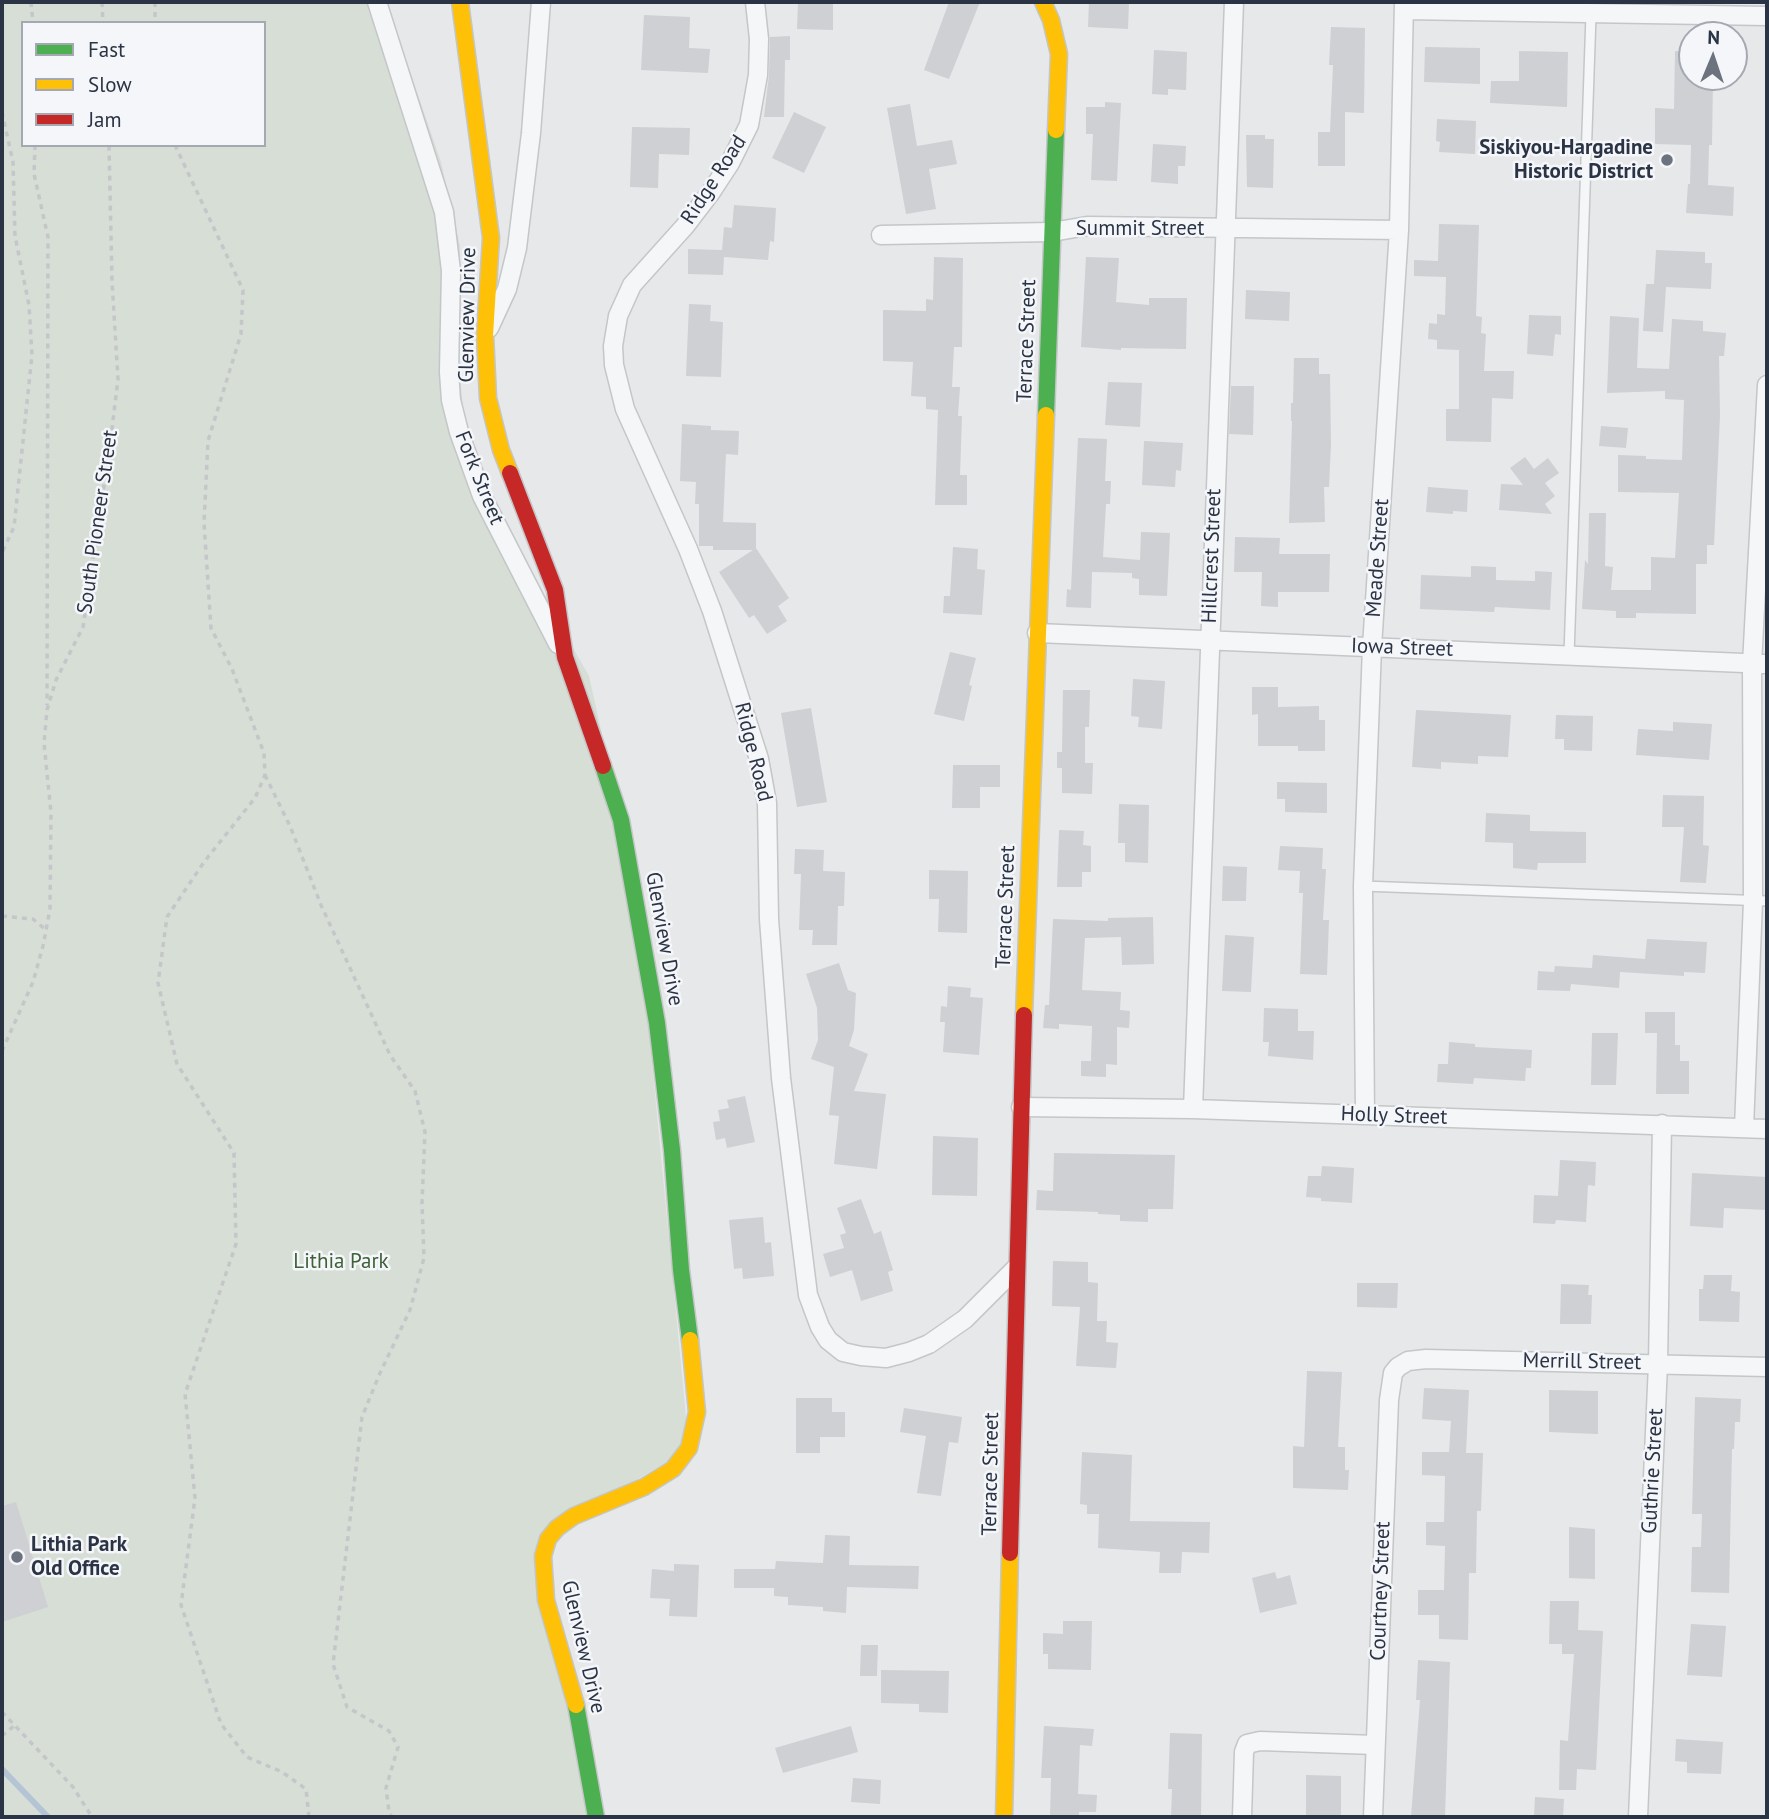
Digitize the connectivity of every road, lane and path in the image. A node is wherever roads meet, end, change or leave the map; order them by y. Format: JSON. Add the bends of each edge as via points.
{"nodes":[{"id":1,"x":31,"y":2,"type":"edge"},
{"id":2,"x":102,"y":2,"type":"edge"},
{"id":3,"x":155,"y":2,"type":"edge"},
{"id":4,"x":377,"y":2,"type":"edge"},
{"id":5,"x":460,"y":2,"type":"edge"},
{"id":6,"x":541,"y":2,"type":"edge"},
{"id":7,"x":755,"y":2,"type":"edge"},
{"id":8,"x":1043,"y":2,"type":"edge"},
{"id":9,"x":1234,"y":2,"type":"edge"},
{"id":10,"x":1404,"y":6,"type":"edge"},
{"id":11,"x":1591,"y":15,"type":"junction"},
{"id":12,"x":1767,"y":16,"type":"edge"},
{"id":13,"x":33,"y":21,"type":"edge"},
{"id":14,"x":103,"y":21,"type":"edge"},
{"id":15,"x":155,"y":21,"type":"edge"},
{"id":16,"x":2,"y":112,"type":"edge"},
{"id":17,"x":34,"y":147,"type":"edge"},
{"id":18,"x":109,"y":147,"type":"edge"},
{"id":19,"x":176,"y":147,"type":"edge"},
{"id":20,"x":1226,"y":228,"type":"junction"},
{"id":21,"x":1399,"y":230,"type":"junction"},
{"id":22,"x":1052,"y":232,"type":"junction"},
{"id":23,"x":881,"y":235,"type":"dead end"},
{"id":24,"x":485,"y":335,"type":"junction"},
{"id":25,"x":1767,"y":385,"type":"edge"},
{"id":26,"x":1764,"y":488,"type":"edge"},
{"id":27,"x":2,"y":553,"type":"edge"},
{"id":28,"x":1037,"y":632,"type":"junction"},
{"id":29,"x":1209,"y":640,"type":"junction"},
{"id":30,"x":1372,"y":647,"type":"junction"},
{"id":31,"x":1569,"y":655,"type":"junction"},
{"id":32,"x":565,"y":657,"type":"junction"},
{"id":33,"x":1760,"y":664,"type":"edge"},
{"id":34,"x":47,"y":710,"type":"junction"},
{"id":35,"x":265,"y":775,"type":"junction"},
{"id":36,"x":1363,"y":886,"type":"junction"},
{"id":37,"x":1760,"y":901,"type":"edge"},
{"id":38,"x":2,"y":916,"type":"edge"},
{"id":39,"x":46,"y":930,"type":"junction"},
{"id":40,"x":2,"y":1051,"type":"edge"},
{"id":41,"x":1021,"y":1107,"type":"junction"},
{"id":42,"x":1193,"y":1110,"type":"junction"},
{"id":43,"x":1365,"y":1115,"type":"junction"},
{"id":44,"x":1662,"y":1124,"type":"junction"},
{"id":45,"x":1744,"y":1128,"type":"junction"},
{"id":46,"x":1767,"y":1129,"type":"edge"},
{"id":47,"x":1016,"y":1268,"type":"junction"},
{"id":48,"x":1658,"y":1364,"type":"junction"},
{"id":49,"x":1398,"y":1367,"type":"joint"},
{"id":50,"x":1767,"y":1367,"type":"edge"},
{"id":51,"x":2,"y":1712,"type":"edge"},
{"id":52,"x":15,"y":1725,"type":"junction"},
{"id":53,"x":2,"y":1736,"type":"edge"},
{"id":54,"x":1375,"y":1745,"type":"junction"},
{"id":55,"x":1637,"y":1815,"type":"edge"},
{"id":56,"x":92,"y":1817,"type":"edge"},
{"id":57,"x":309,"y":1817,"type":"edge"},
{"id":58,"x":392,"y":1817,"type":"edge"},
{"id":59,"x":596,"y":1817,"type":"edge"},
{"id":60,"x":1004,"y":1817,"type":"edge"},
{"id":61,"x":1242,"y":1817,"type":"edge"},
{"id":62,"x":1373,"y":1817,"type":"edge"}],
"edges":[{"from":1,"to":13,"type":"path"},
{"from":2,"to":14,"type":"path"},
{"from":3,"to":15,"type":"path"},
{"from":4,"to":32,"type":"street","name":"Fork Street","via":[[444,212],[451,271],[449,372],[459,432],[482,496]]},
{"from":5,"to":24,"type":"street","name":"Glenview Drive","via":[[491,237]]},
{"from":6,"to":24,"type":"street","via":[[517,248],[507,289]]},
{"from":7,"to":47,"type":"street","name":"Ridge Road","via":[[760,39],[749,125],[704,201],[632,285],[618,316],[614,365],[625,409],[712,611],[759,759],[767,803],[769,919],[781,1078],[808,1295],[820,1326],[843,1352],[886,1357],[909,1352],[965,1319]]},
{"from":8,"to":22,"type":"street","name":"Terrace Street","via":[[1059,54]]},
{"from":9,"to":20,"type":"street","name":"Hillcrest Street"},
{"from":10,"to":11,"type":"street"},
{"from":10,"to":21,"type":"street","name":"Meade Street"},
{"from":11,"to":12,"type":"street"},
{"from":11,"to":31,"type":"lane"},
{"from":16,"to":27,"type":"path","via":[[13,162],[15,236],[29,305],[32,355],[14,527]]},
{"from":17,"to":34,"type":"path","via":[[33,174],[48,237]]},
{"from":18,"to":34,"type":"path","name":"South Pioneer Street","via":[[118,379],[86,615]]},
{"from":19,"to":35,"type":"path","via":[[243,290],[241,334],[208,441],[204,523],[211,628],[264,753]]},
{"from":20,"to":21,"type":"street","name":"Summit Street"},
{"from":20,"to":22,"type":"street","name":"Summit Street","via":[[1087,226]]},
{"from":20,"to":29,"type":"street","name":"Hillcrest Street"},
{"from":21,"to":30,"type":"street","name":"Meade Street"},
{"from":22,"to":23,"type":"street","name":"Summit Street"},
{"from":22,"to":28,"type":"street","name":"Terrace Street"},
{"from":24,"to":32,"type":"street","name":"Glenview Drive","via":[[492,422],[555,590]]},
{"from":25,"to":26,"type":"street"},
{"from":26,"to":33,"type":"street"},
{"from":28,"to":29,"type":"street","name":"Iowa Street"},
{"from":28,"to":41,"type":"street","name":"Terrace Street"},
{"from":29,"to":30,"type":"street","name":"Iowa Street"},
{"from":29,"to":42,"type":"street","name":"Hillcrest Street"},
{"from":30,"to":31,"type":"street","name":"Iowa Street"},
{"from":30,"to":36,"type":"street","name":"Meade Street"},
{"from":31,"to":33,"type":"street","name":"Iowa Street"},
{"from":32,"to":59,"type":"street","name":"Glenview Drive","via":[[621,820],[632,874],[659,1036],[697,1412],[690,1448],[673,1469],[644,1488],[574,1516],[548,1539],[543,1556],[546,1601],[575,1699]]},
{"from":33,"to":37,"type":"street"},
{"from":34,"to":39,"type":"path","name":"South Pioneer Street","via":[[44,743],[51,813]]},
{"from":35,"to":57,"type":"path","via":[[255,798],[167,917],[158,983],[177,1064],[234,1153],[236,1244],[185,1394],[195,1498],[181,1605],[221,1724],[247,1757],[282,1772],[306,1789]]},
{"from":35,"to":58,"type":"path","via":[[390,1055],[415,1091],[425,1132],[424,1258],[410,1310],[362,1417],[333,1664],[347,1707],[389,1731],[398,1748],[386,1788]]},
{"from":36,"to":37,"type":"lane"},
{"from":36,"to":43,"type":"street","name":"Meade Street"},
{"from":37,"to":45,"type":"street"},
{"from":38,"to":39,"type":"path","via":[[33,919]]},
{"from":39,"to":40,"type":"path","name":"South Pioneer Street","via":[[33,982]]},
{"from":41,"to":42,"type":"street","name":"Holly Street"},
{"from":41,"to":47,"type":"street","name":"Terrace Street"},
{"from":42,"to":43,"type":"street","name":"Holly Street"},
{"from":43,"to":44,"type":"street","name":"Holly Street"},
{"from":44,"to":45,"type":"street","name":"Holly Street"},
{"from":44,"to":48,"type":"street","name":"Guthrie Street"},
{"from":45,"to":46,"type":"street","name":"Holly Street"},
{"from":47,"to":60,"type":"street","name":"Terrace Street"},
{"from":48,"to":49,"type":"street","name":"Merrill Street","via":[[1426,1359]]},
{"from":48,"to":50,"type":"street","name":"Merrill Street"},
{"from":48,"to":55,"type":"street","name":"Guthrie Street"},
{"from":49,"to":54,"type":"street","name":"Courtney Street","via":[[1389,1400]]},
{"from":51,"to":52,"type":"path"},
{"from":52,"to":53,"type":"path"},
{"from":52,"to":56,"type":"path","via":[[73,1787]]},
{"from":54,"to":61,"type":"street","via":[[1247,1744]]},
{"from":54,"to":62,"type":"street","name":"Courtney Street"}]}
